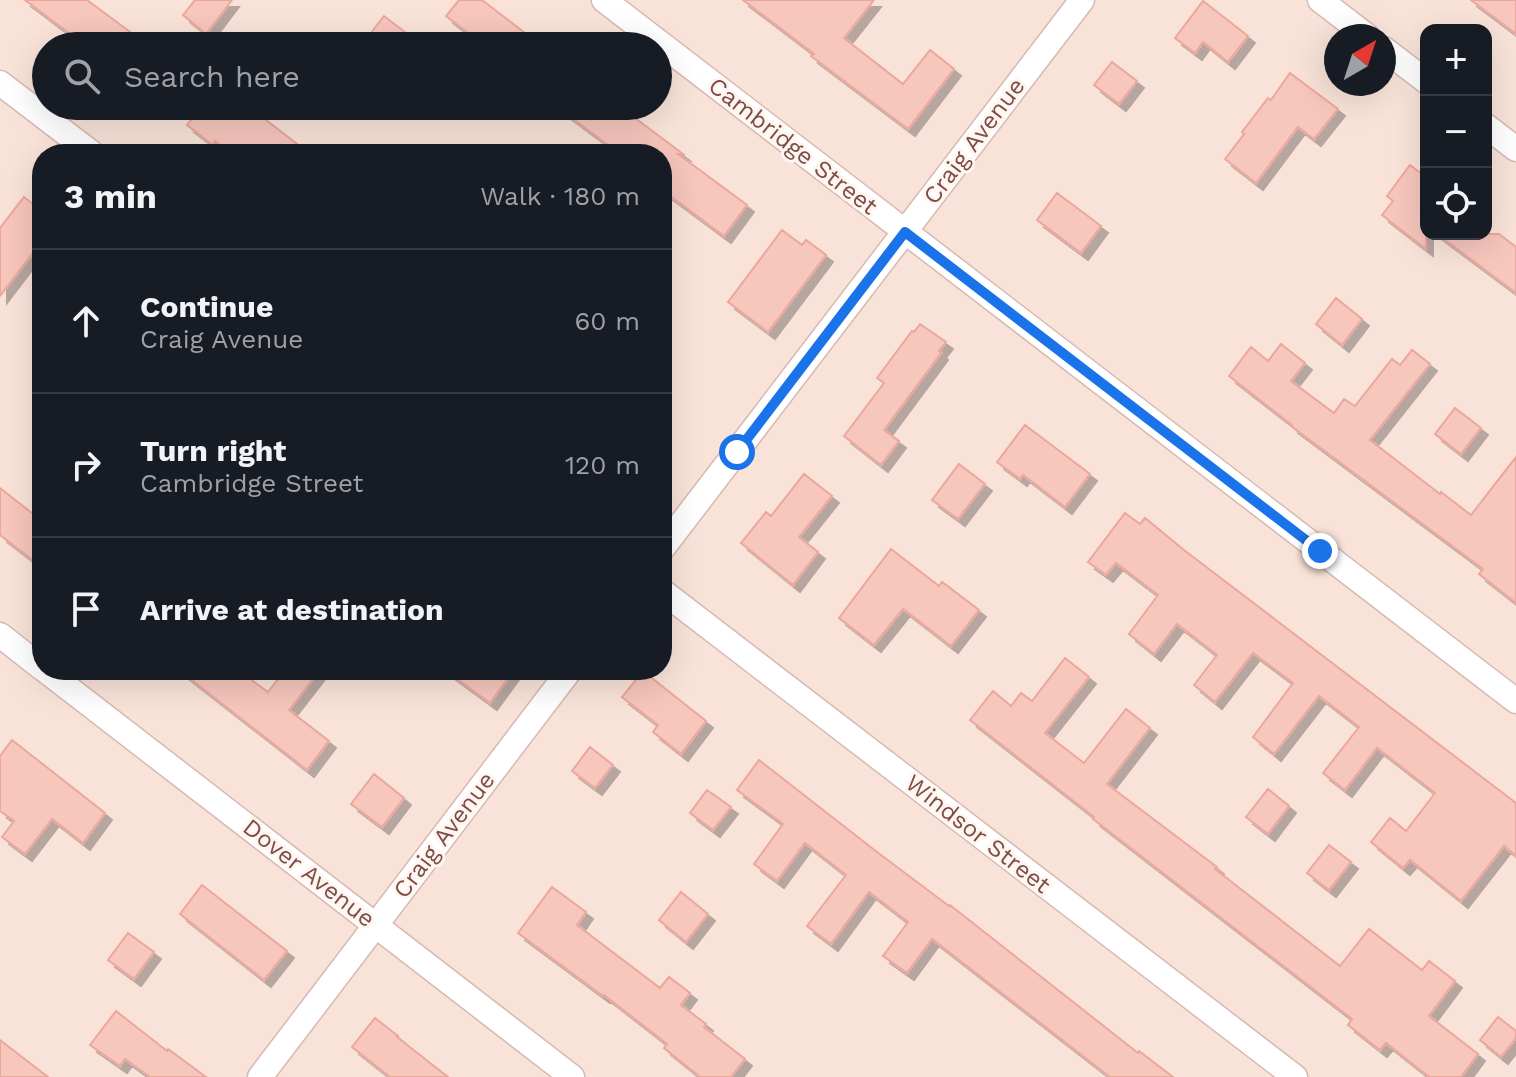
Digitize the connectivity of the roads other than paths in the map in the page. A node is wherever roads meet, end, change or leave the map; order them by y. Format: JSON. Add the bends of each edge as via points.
{"nodes":[{"id":1,"x":604,"y":0,"type":"edge"},
{"id":2,"x":1082,"y":0,"type":"edge"},
{"id":3,"x":1320,"y":0,"type":"edge"},
{"id":4,"x":1351,"y":24,"type":"edge"},
{"id":5,"x":646,"y":32,"type":"edge"},
{"id":6,"x":672,"y":52,"type":"edge"},
{"id":7,"x":1396,"y":58,"type":"edge"},
{"id":8,"x":1420,"y":76,"type":"edge"},
{"id":9,"x":0,"y":83,"type":"edge"},
{"id":10,"x":32,"y":107,"type":"edge"},
{"id":11,"x":48,"y":120,"type":"edge"},
{"id":12,"x":1492,"y":131,"type":"edge"},
{"id":13,"x":80,"y":144,"type":"edge"},
{"id":14,"x":1516,"y":149,"type":"edge"},
{"id":15,"x":905,"y":232,"type":"junction"},
{"id":16,"x":672,"y":536,"type":"edge"},
{"id":17,"x":672,"y":599,"type":"edge"},
{"id":18,"x":0,"y":635,"type":"edge"},
{"id":19,"x":32,"y":660,"type":"edge"},
{"id":20,"x":58,"y":680,"type":"edge"},
{"id":21,"x":562,"y":680,"type":"edge"},
{"id":22,"x":1516,"y":701,"type":"edge"},
{"id":23,"x":376,"y":925,"type":"junction"},
{"id":24,"x":260,"y":1077,"type":"edge"},
{"id":25,"x":572,"y":1077,"type":"edge"},
{"id":26,"x":1295,"y":1077,"type":"edge"}],
"edges":[{"from":1,"to":5,"type":"street","name":"Cambridge Street"},
{"from":2,"to":15,"type":"street","name":"Craig Avenue"},
{"from":3,"to":4,"type":"street"},
{"from":6,"to":15,"type":"street","name":"Cambridge Street"},
{"from":7,"to":8,"type":"street"},
{"from":9,"to":10,"type":"street"},
{"from":11,"to":13,"type":"street"},
{"from":12,"to":14,"type":"street"},
{"from":15,"to":16,"type":"street","name":"Craig Avenue"},
{"from":15,"to":22,"type":"street","name":"Cambridge Street"},
{"from":17,"to":26,"type":"street","name":"Windsor Street"},
{"from":18,"to":19,"type":"street","name":"Dover Avenue"},
{"from":20,"to":23,"type":"street","name":"Dover Avenue"},
{"from":21,"to":23,"type":"street","name":"Craig Avenue"},
{"from":23,"to":24,"type":"street","name":"Craig Avenue"},
{"from":23,"to":25,"type":"street","name":"Dover Avenue"}]}
